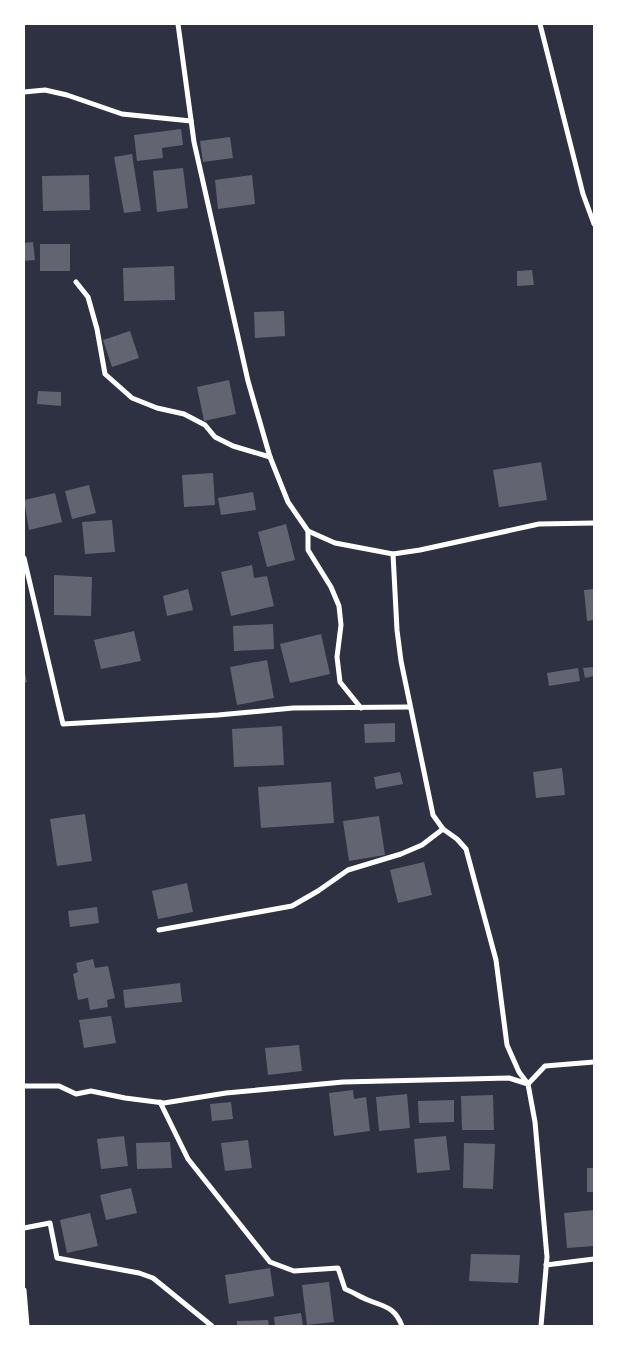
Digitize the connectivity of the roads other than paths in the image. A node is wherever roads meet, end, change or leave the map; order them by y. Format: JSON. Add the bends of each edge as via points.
{"nodes":[{"id":1,"x":178,"y":24,"type":"edge"},
{"id":2,"x":540,"y":24,"type":"edge"},
{"id":3,"x":24,"y":92,"type":"edge"},
{"id":4,"x":191,"y":121,"type":"junction"},
{"id":5,"x":594,"y":224,"type":"edge"},
{"id":6,"x":76,"y":282,"type":"dead end"},
{"id":7,"x":270,"y":457,"type":"junction"},
{"id":8,"x":594,"y":523,"type":"edge"},
{"id":9,"x":308,"y":531,"type":"junction"},
{"id":10,"x":393,"y":554,"type":"junction"},
{"id":11,"x":24,"y":558,"type":"edge"},
{"id":12,"x":362,"y":708,"type":"junction"},
{"id":13,"x":410,"y":708,"type":"junction"},
{"id":14,"x":444,"y":829,"type":"junction"},
{"id":15,"x":159,"y":930,"type":"dead end"},
{"id":16,"x":594,"y":1062,"type":"edge"},
{"id":17,"x":528,"y":1084,"type":"junction"},
{"id":18,"x":24,"y":1086,"type":"edge"},
{"id":19,"x":160,"y":1102,"type":"junction"},
{"id":20,"x":24,"y":1228,"type":"edge"},
{"id":21,"x":594,"y":1259,"type":"edge"},
{"id":22,"x":546,"y":1265,"type":"junction"},
{"id":23,"x":24,"y":1290,"type":"edge"},
{"id":24,"x":26,"y":1326,"type":"edge"},
{"id":25,"x":212,"y":1326,"type":"edge"},
{"id":26,"x":402,"y":1326,"type":"edge"},
{"id":27,"x":541,"y":1326,"type":"edge"}],
"edges":[{"from":1,"to":4,"type":"street"},
{"from":2,"to":5,"type":"street","via":[[583,194]]},
{"from":3,"to":4,"type":"street","via":[[45,90],[122,114]]},
{"from":4,"to":7,"type":"street","via":[[248,381]]},
{"from":6,"to":7,"type":"street","via":[[88,297],[105,374],[132,398],[184,414],[205,425],[215,437],[227,443]]},
{"from":7,"to":9,"type":"street","via":[[288,502]]},
{"from":8,"to":10,"type":"street","via":[[538,524]]},
{"from":9,"to":10,"type":"street","via":[[335,543]]},
{"from":9,"to":12,"type":"street","via":[[308,550],[339,606],[341,625],[337,657],[340,682]]},
{"from":10,"to":13,"type":"street","via":[[397,630]]},
{"from":11,"to":12,"type":"street","via":[[63,724],[293,708]]},
{"from":12,"to":13,"type":"street"},
{"from":13,"to":14,"type":"street","via":[[433,815]]},
{"from":14,"to":15,"type":"street","via":[[422,845],[401,854],[348,870],[292,906]]},
{"from":14,"to":17,"type":"street","via":[[466,849],[496,960],[507,1045]]},
{"from":16,"to":17,"type":"street","via":[[545,1066]]},
{"from":17,"to":19,"type":"street","via":[[509,1078],[343,1082]]},
{"from":17,"to":22,"type":"street","via":[[535,1122]]},
{"from":18,"to":19,"type":"street","via":[[59,1086],[76,1094],[91,1091]]},
{"from":19,"to":26,"type":"street","via":[[188,1159],[270,1262],[294,1271],[338,1268],[345,1289],[388,1307]]},
{"from":20,"to":25,"type":"street","via":[[50,1223],[57,1258],[154,1278]]},
{"from":21,"to":22,"type":"street"},
{"from":22,"to":27,"type":"street"},
{"from":23,"to":24,"type":"street"}]}
